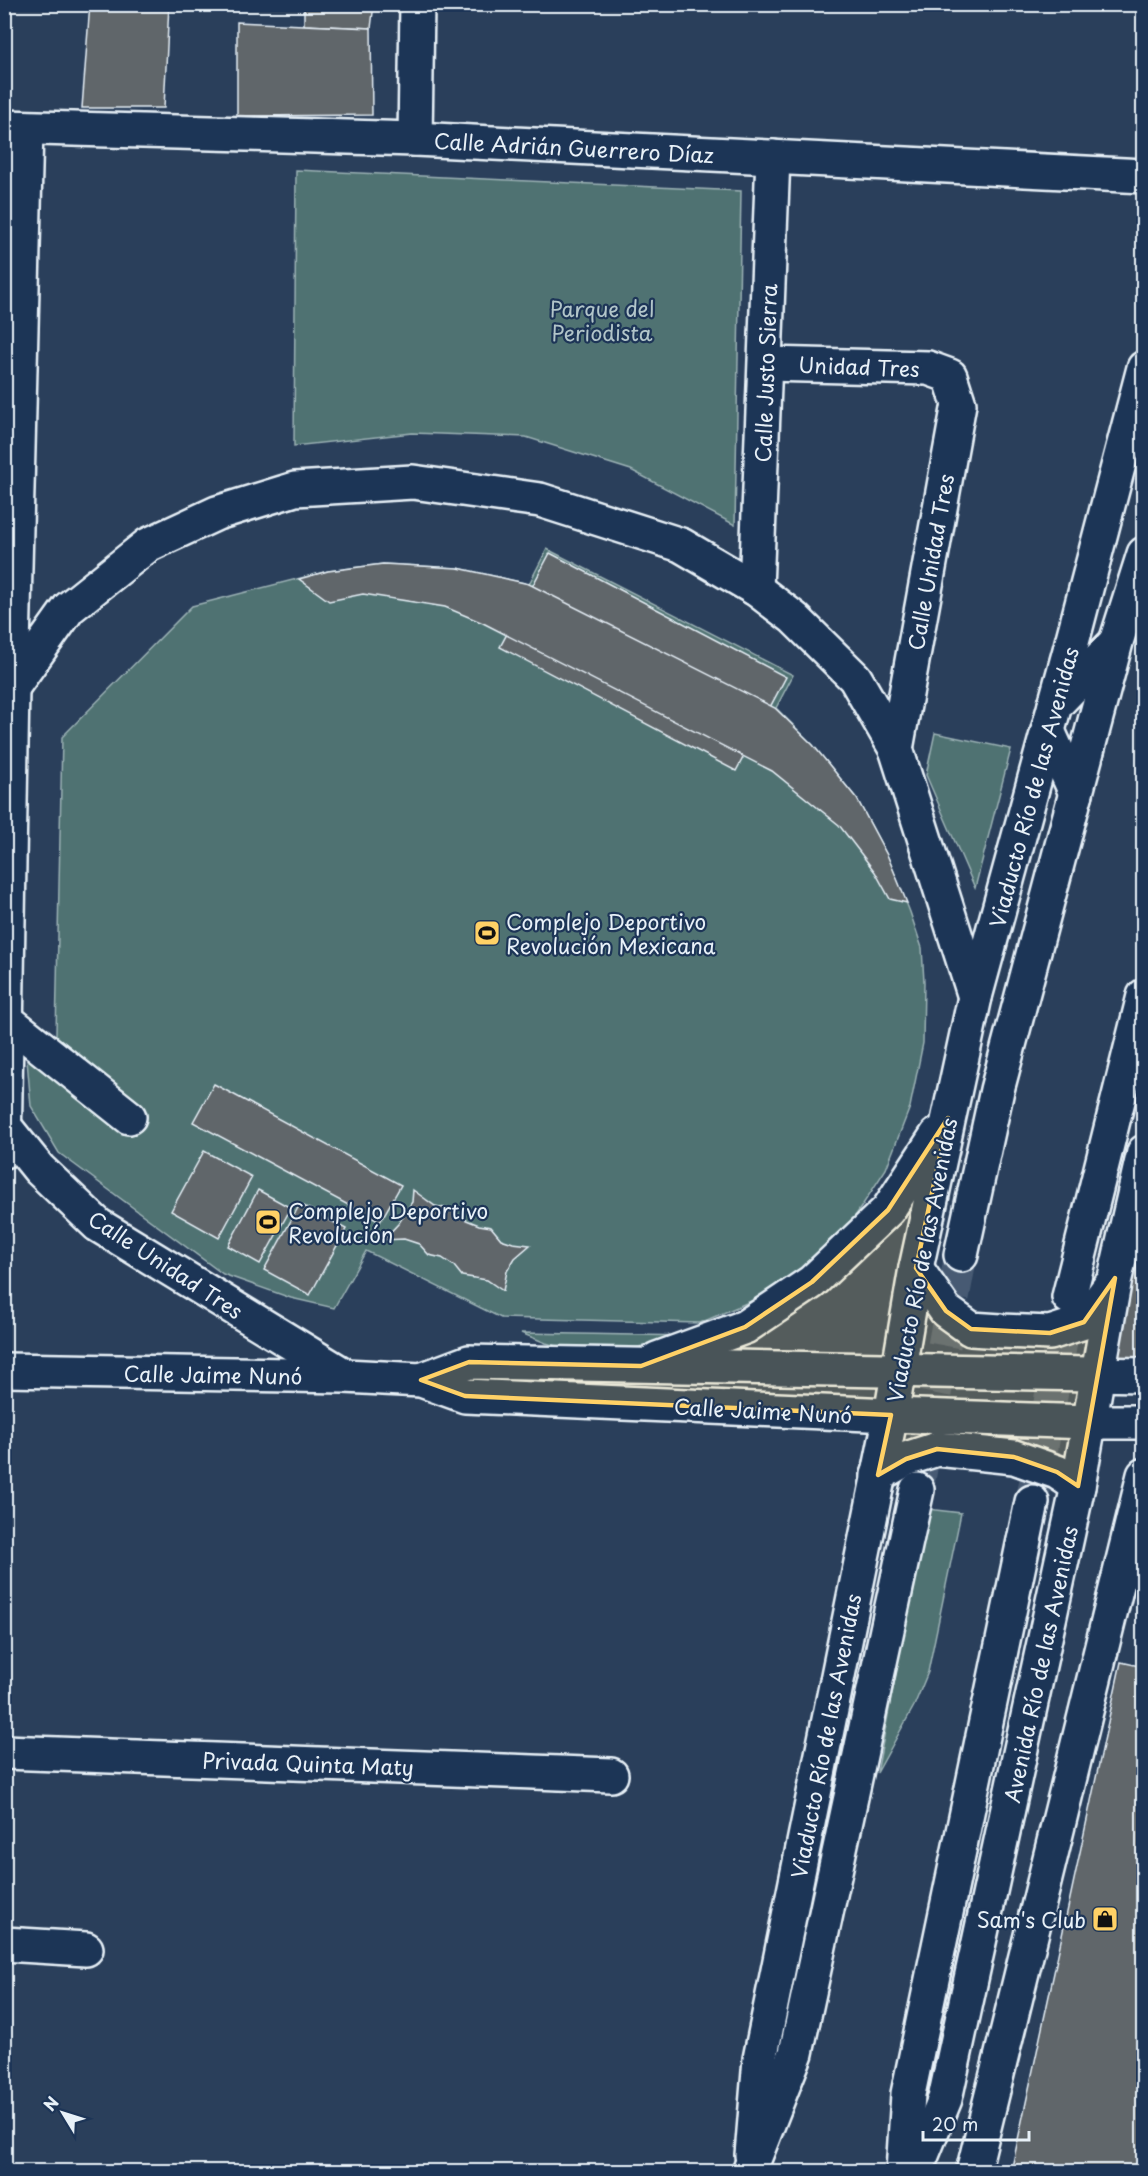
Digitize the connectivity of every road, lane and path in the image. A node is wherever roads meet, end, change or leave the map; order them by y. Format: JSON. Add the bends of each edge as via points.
{"nodes":[{"id":1,"x":417,"y":4,"type":"edge"},
{"id":2,"x":15,"y":127,"type":"edge"},
{"id":3,"x":415,"y":139,"type":"junction"},
{"id":4,"x":773,"y":157,"type":"junction"},
{"id":5,"x":1143,"y":176,"type":"edge"},
{"id":6,"x":766,"y":364,"type":"junction"},
{"id":7,"x":1143,"y":368,"type":"edge"},
{"id":8,"x":950,"y":376,"type":"joint"},
{"id":9,"x":1143,"y":554,"type":"edge"},
{"id":10,"x":756,"y":589,"type":"junction"},
{"id":11,"x":1116,"y":642,"type":"junction"},
{"id":12,"x":12,"y":688,"type":"junction"},
{"id":13,"x":1051,"y":718,"type":"junction"},
{"id":14,"x":896,"y":749,"type":"junction"},
{"id":15,"x":1076,"y":793,"type":"junction"},
{"id":16,"x":1143,"y":996,"type":"edge"},
{"id":17,"x":975,"y":997,"type":"junction"},
{"id":18,"x":7,"y":1020,"type":"junction"},
{"id":19,"x":129,"y":1117,"type":"dead end"},
{"id":20,"x":948,"y":1118,"type":"junction"},
{"id":21,"x":5,"y":1140,"type":"edge"},
{"id":22,"x":1143,"y":1152,"type":"edge"},
{"id":23,"x":961,"y":1255,"type":"tunnel mouth"},
{"id":24,"x":916,"y":1268,"type":"junction"},
{"id":25,"x":1116,"y":1278,"type":"junction"},
{"id":26,"x":1069,"y":1298,"type":"tunnel mouth"},
{"id":27,"x":641,"y":1366,"type":"junction"},
{"id":28,"x":4,"y":1370,"type":"edge"},
{"id":29,"x":899,"y":1371,"type":"junction"},
{"id":30,"x":1098,"y":1375,"type":"junction"},
{"id":31,"x":1143,"y":1375,"type":"edge"},
{"id":32,"x":345,"y":1376,"type":"junction"},
{"id":33,"x":421,"y":1380,"type":"junction"},
{"id":34,"x":891,"y":1415,"type":"junction"},
{"id":35,"x":1089,"y":1422,"type":"junction"},
{"id":36,"x":1143,"y":1422,"type":"edge"},
{"id":37,"x":878,"y":1475,"type":"junction"},
{"id":38,"x":1143,"y":1475,"type":"edge"},
{"id":39,"x":1078,"y":1486,"type":"junction"},
{"id":40,"x":917,"y":1490,"type":"tunnel mouth"},
{"id":41,"x":1032,"y":1502,"type":"tunnel mouth"},
{"id":42,"x":4,"y":1752,"type":"edge"},
{"id":43,"x":611,"y":1774,"type":"dead end"},
{"id":44,"x":4,"y":1944,"type":"edge"},
{"id":45,"x":86,"y":1949,"type":"dead end"},
{"id":46,"x":750,"y":2168,"type":"edge"},
{"id":47,"x":903,"y":2172,"type":"edge"},
{"id":48,"x":915,"y":2172,"type":"edge"},
{"id":49,"x":973,"y":2172,"type":"edge"}],
"edges":[{"from":1,"to":3,"type":"street"},
{"from":2,"to":3,"type":"street","name":"Calle Adrián Guerrero Díaz"},
{"from":2,"to":12,"type":"street"},
{"from":3,"to":4,"type":"street","name":"Calle Adrián Guerrero Díaz"},
{"from":4,"to":5,"type":"street","name":"Calle Adrián Guerrero Díaz"},
{"from":4,"to":6,"type":"street","name":"Calle Justo Sierra"},
{"from":6,"to":8,"type":"street","name":"Unidad Tres","via":[[928,368]]},
{"from":6,"to":10,"type":"street","name":"Calle Justo Sierra"},
{"from":7,"to":13,"type":"street","name":"Viaducto Río de las Avenidas"},
{"from":8,"to":14,"type":"street","name":"Calle Unidad Tres","via":[[959,404]]},
{"from":9,"to":11,"type":"street","name":"Viaducto Río de las Avenidas"},
{"from":10,"to":12,"type":"street","name":"Calle Unidad Tres","via":[[681,545],[540,500],[413,482],[295,489],[217,513],[148,545],[69,608]]},
{"from":10,"to":14,"type":"street","name":"Calle Unidad Tres","via":[[794,618],[855,678]]},
{"from":11,"to":13,"type":"street"},
{"from":11,"to":15,"type":"street","name":"Viaducto Río de las Avenidas"},
{"from":12,"to":18,"type":"street"},
{"from":13,"to":15,"type":"street"},
{"from":13,"to":17,"type":"street","name":"Viaducto Río de las Avenidas"},
{"from":14,"to":17,"type":"street","name":"Calle Unidad Tres"},
{"from":15,"to":23,"type":"street","name":"Viaducto Río de las Avenidas","via":[[997,1090]]},
{"from":16,"to":26,"type":"street"},
{"from":17,"to":20,"type":"street","name":"Viaducto Río de las Avenidas"},
{"from":18,"to":19,"type":"street"},
{"from":18,"to":21,"type":"street"},
{"from":20,"to":24,"type":"street","name":"Viaducto Río de las Avenidas"},
{"from":20,"to":27,"type":"street","via":[[888,1210],[812,1282],[745,1327]]},
{"from":21,"to":32,"type":"street","name":"Calle Unidad Tres","via":[[98,1224]]},
{"from":22,"to":25,"type":"street","name":"Avenida Río de las Avenidas"},
{"from":24,"to":25,"type":"street","via":[[946,1311],[971,1329],[1001,1331],[1050,1333],[1084,1322]]},
{"from":24,"to":29,"type":"street","name":"Viaducto Río de las Avenidas"},
{"from":25,"to":30,"type":"street","name":"Avenida Río de las Avenidas"},
{"from":27,"to":29,"type":"street","name":"Calle Jaime Nunó"},
{"from":27,"to":33,"type":"street","name":"Calle Jaime Nunó","via":[[469,1362]]},
{"from":28,"to":32,"type":"street","name":"Calle Jaime Nunó"},
{"from":29,"to":30,"type":"street","name":"Calle Jaime Nunó"},
{"from":29,"to":34,"type":"street","name":"Viaducto Río de las Avenidas"},
{"from":30,"to":31,"type":"street","name":"Calle Jaime Nunó"},
{"from":30,"to":35,"type":"street","name":"Avenida Río de las Avenidas"},
{"from":32,"to":33,"type":"street","name":"Calle Jaime Nunó"},
{"from":33,"to":34,"type":"street","name":"Calle Jaime Nunó","via":[[465,1396]]},
{"from":34,"to":35,"type":"street","name":"Calle Jaime Nunó"},
{"from":34,"to":37,"type":"street","name":"Viaducto Río de las Avenidas"},
{"from":35,"to":36,"type":"street","name":"Calle Jaime Nunó"},
{"from":35,"to":39,"type":"street","name":"Avenida Río de las Avenidas"},
{"from":37,"to":39,"type":"street","via":[[906,1459],[937,1449],[1014,1457],[1057,1472]]},
{"from":37,"to":46,"type":"street","name":"Viaducto Río de las Avenidas","via":[[760,2059]]},
{"from":38,"to":49,"type":"street"},
{"from":39,"to":48,"type":"street","name":"Avenida Río de las Avenidas","via":[[945,2100]]},
{"from":40,"to":46,"type":"street","name":"Viaducto Río de las Avenidas","via":[[796,2053]]},
{"from":41,"to":47,"type":"street","via":[[908,2094]]},
{"from":42,"to":43,"type":"street","name":"Privada Quinta Maty"},
{"from":44,"to":45,"type":"street"}]}
